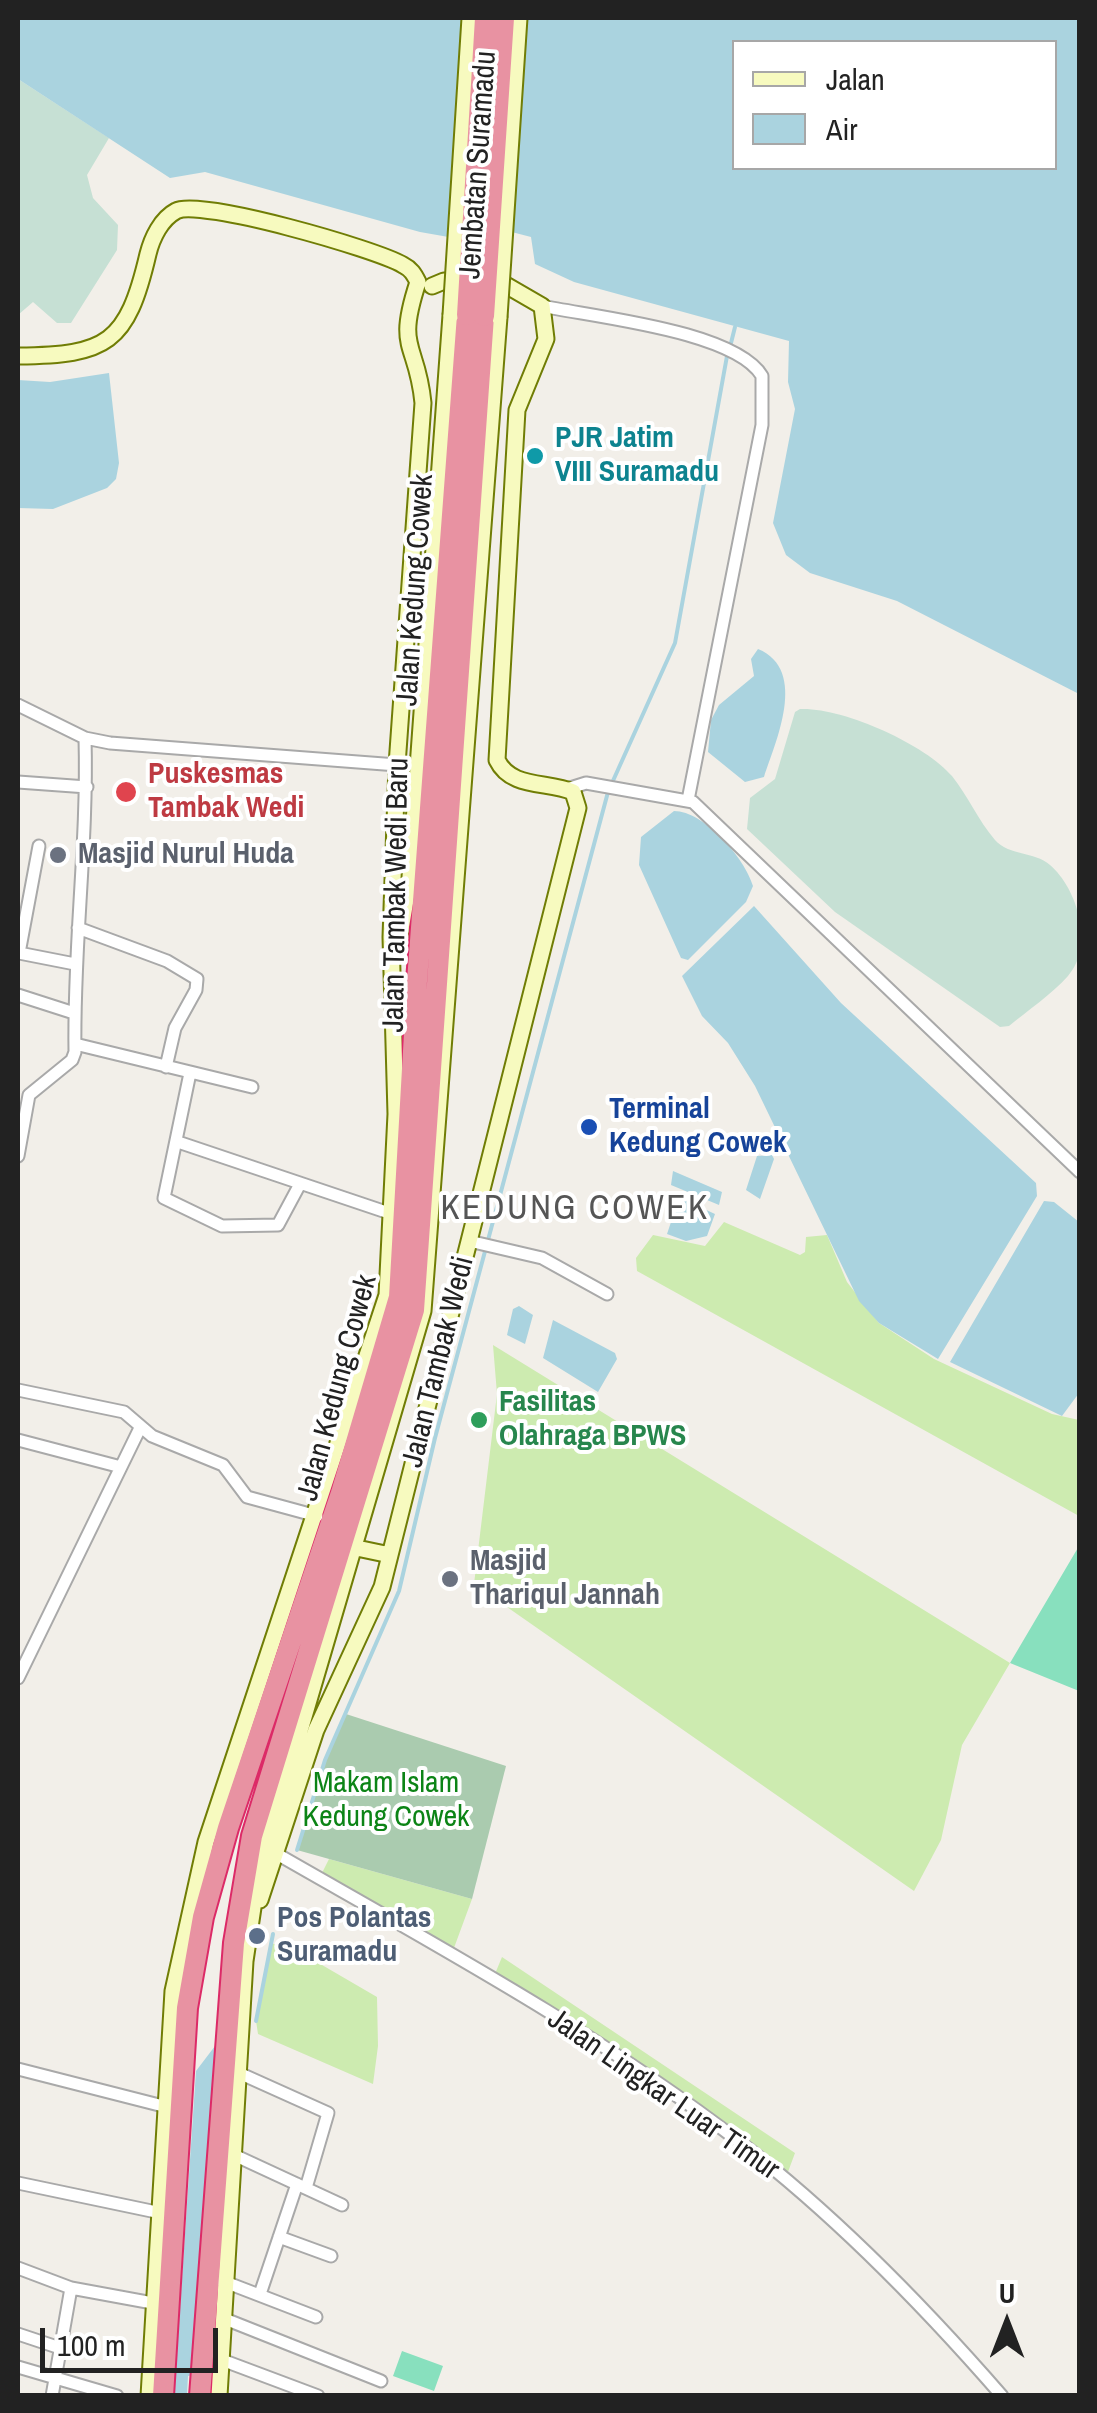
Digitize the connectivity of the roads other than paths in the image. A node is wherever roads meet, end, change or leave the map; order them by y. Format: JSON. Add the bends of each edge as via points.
{"nodes":[{"id":1,"x":470,"y":18,"type":"edge"},
{"id":2,"x":485,"y":18,"type":"edge"},
{"id":3,"x":504,"y":18,"type":"edge"},
{"id":4,"x":519,"y":18,"type":"edge"},
{"id":5,"x":425,"y":284,"type":"junction"},
{"id":6,"x":542,"y":306,"type":"junction"},
{"id":7,"x":475,"y":316,"type":"junction"},
{"id":8,"x":18,"y":356,"type":"edge"},
{"id":9,"x":18,"y":704,"type":"edge"},
{"id":10,"x":85,"y":738,"type":"junction"},
{"id":11,"x":396,"y":765,"type":"junction"},
{"id":12,"x":18,"y":782,"type":"edge"},
{"id":13,"x":86,"y":788,"type":"junction"},
{"id":14,"x":568,"y":790,"type":"junction"},
{"id":15,"x":688,"y":800,"type":"junction"},
{"id":16,"x":39,"y":846,"type":"dead end"},
{"id":17,"x":78,"y":928,"type":"junction"},
{"id":18,"x":75,"y":964,"type":"junction"},
{"id":19,"x":18,"y":994,"type":"edge"},
{"id":20,"x":395,"y":1008,"type":"junction"},
{"id":21,"x":74,"y":1013,"type":"junction"},
{"id":22,"x":75,"y":1044,"type":"junction"},
{"id":23,"x":166,"y":1067,"type":"junction"},
{"id":24,"x":190,"y":1072,"type":"junction"},
{"id":25,"x":252,"y":1087,"type":"dead end"},
{"id":26,"x":21,"y":1120,"type":"edge"},
{"id":27,"x":178,"y":1142,"type":"junction"},
{"id":28,"x":18,"y":1156,"type":"edge"},
{"id":29,"x":1080,"y":1172,"type":"edge"},
{"id":30,"x":300,"y":1184,"type":"junction"},
{"id":31,"x":392,"y":1214,"type":"junction"},
{"id":32,"x":475,"y":1242,"type":"junction"},
{"id":33,"x":606,"y":1294,"type":"dead end"},
{"id":34,"x":18,"y":1390,"type":"edge"},
{"id":35,"x":140,"y":1428,"type":"junction"},
{"id":36,"x":18,"y":1440,"type":"edge"},
{"id":37,"x":121,"y":1467,"type":"junction"},
{"id":38,"x":317,"y":1516,"type":"junction"},
{"id":39,"x":352,"y":1547,"type":"junction"},
{"id":40,"x":390,"y":1556,"type":"junction"},
{"id":41,"x":18,"y":1678,"type":"edge"},
{"id":42,"x":299,"y":1724,"type":"junction"},
{"id":43,"x":316,"y":1730,"type":"junction"},
{"id":44,"x":238,"y":1742,"type":"junction"},
{"id":45,"x":249,"y":1766,"type":"junction"},
{"id":46,"x":277,"y":1854,"type":"junction"},
{"id":47,"x":250,"y":1922,"type":"junction"},
{"id":48,"x":236,"y":2036,"type":"junction"},
{"id":49,"x":232,"y":2066,"type":"junction"},
{"id":50,"x":18,"y":2069,"type":"edge"},
{"id":51,"x":167,"y":2107,"type":"junction"},
{"id":52,"x":234,"y":2155,"type":"junction"},
{"id":53,"x":18,"y":2183,"type":"edge"},
{"id":54,"x":302,"y":2186,"type":"junction"},
{"id":55,"x":342,"y":2204,"type":"dead end"},
{"id":56,"x":161,"y":2213,"type":"junction"},
{"id":57,"x":278,"y":2237,"type":"junction"},
{"id":58,"x":331,"y":2256,"type":"dead end"},
{"id":59,"x":18,"y":2268,"type":"edge"},
{"id":60,"x":219,"y":2280,"type":"junction"},
{"id":61,"x":71,"y":2288,"type":"junction"},
{"id":62,"x":260,"y":2294,"type":"junction"},
{"id":63,"x":163,"y":2306,"type":"junction"},
{"id":64,"x":316,"y":2317,"type":"dead end"},
{"id":65,"x":225,"y":2319,"type":"junction"},
{"id":66,"x":18,"y":2334,"type":"edge"},
{"id":67,"x":60,"y":2348,"type":"junction"},
{"id":68,"x":222,"y":2360,"type":"junction"},
{"id":69,"x":18,"y":2367,"type":"edge"},
{"id":70,"x":55,"y":2378,"type":"junction"},
{"id":71,"x":381,"y":2381,"type":"dead end"},
{"id":72,"x":52,"y":2396,"type":"edge"},
{"id":73,"x":117,"y":2396,"type":"edge"},
{"id":74,"x":150,"y":2396,"type":"edge"},
{"id":75,"x":163,"y":2396,"type":"edge"},
{"id":76,"x":200,"y":2396,"type":"edge"},
{"id":77,"x":220,"y":2396,"type":"edge"},
{"id":78,"x":318,"y":2396,"type":"edge"},
{"id":79,"x":1002,"y":2396,"type":"edge"}],
"edges":[{"from":1,"to":7,"type":"main road","name":"Jembatan Suramadu","bridge":true},
{"from":2,"to":7,"type":"highway","name":"Jembatan Suramadu","bridge":true},
{"from":3,"to":7,"type":"highway","name":"Jembatan Suramadu","bridge":true},
{"from":4,"to":7,"type":"main road","name":"Jembatan Suramadu","bridge":true},
{"from":5,"to":6,"type":"main road","via":[[444,292],[515,291]]},
{"from":5,"to":8,"type":"main road","via":[[406,266],[380,256],[237,214],[187,207],[168,217],[154,236],[116,336],[85,351]]},
{"from":5,"to":11,"type":"main road","name":"Jalan Tambak Wedi Baru","via":[[404,324],[423,403]]},
{"from":6,"to":14,"type":"main road","via":[[546,339],[517,410],[496,752],[507,775]]},
{"from":6,"to":15,"type":"street","via":[[739,352],[762,376],[762,425]]},
{"from":7,"to":20,"type":"main road"},
{"from":7,"to":39,"type":"main road","via":[[426,1294]]},
{"from":7,"to":45,"type":"highway","name":"Jalan Kedung Cowek","via":[[417,981],[399,1297],[342,1494]]},
{"from":7,"to":48,"type":"highway","name":"Jalan Kedung Cowek","via":[[414,1310],[256,1821],[234,1943]]},
{"from":9,"to":10,"type":"street"},
{"from":10,"to":11,"type":"street"},
{"from":10,"to":13,"type":"street"},
{"from":11,"to":20,"type":"main road","name":"Jalan Tambak Wedi Baru"},
{"from":12,"to":13,"type":"street"},
{"from":13,"to":17,"type":"street"},
{"from":14,"to":15,"type":"street","via":[[577,783]]},
{"from":14,"to":32,"type":"main road","name":"Jalan Tambak Wedi","via":[[578,808]]},
{"from":15,"to":29,"type":"street"},
{"from":16,"to":18,"type":"street","via":[[19,953]]},
{"from":17,"to":18,"type":"street"},
{"from":17,"to":23,"type":"street","via":[[167,961],[197,980]]},
{"from":18,"to":21,"type":"street"},
{"from":19,"to":21,"type":"street"},
{"from":20,"to":31,"type":"main road","name":"Jalan Tambak Wedi Baru"},
{"from":21,"to":22,"type":"street"},
{"from":22,"to":23,"type":"street"},
{"from":22,"to":26,"type":"street","via":[[72,1060],[30,1092]]},
{"from":23,"to":24,"type":"street"},
{"from":24,"to":25,"type":"street"},
{"from":24,"to":27,"type":"street"},
{"from":26,"to":28,"type":"street"},
{"from":27,"to":30,"type":"street"},
{"from":27,"to":30,"type":"street","via":[[163,1198],[222,1226],[278,1225]]},
{"from":30,"to":31,"type":"street"},
{"from":31,"to":38,"type":"main road","name":"Jalan Tambak Wedi Baru","via":[[383,1313]]},
{"from":32,"to":33,"type":"street","via":[[542,1258]]},
{"from":32,"to":40,"type":"main road","name":"Jalan Tambak Wedi"},
{"from":34,"to":35,"type":"street","via":[[116,1410]]},
{"from":35,"to":37,"type":"street"},
{"from":35,"to":38,"type":"street","via":[[224,1464],[247,1496]]},
{"from":36,"to":37,"type":"street"},
{"from":37,"to":41,"type":"street"},
{"from":38,"to":44,"type":"main road","name":"Jalan Kedung Cowek"},
{"from":39,"to":40,"type":"main road"},
{"from":39,"to":42,"type":"main road"},
{"from":40,"to":43,"type":"main road","name":"Jalan Tambak Wedi"},
{"from":42,"to":43,"type":"main road"},
{"from":42,"to":47,"type":"main road"},
{"from":43,"to":46,"type":"main road","name":"Jalan Tambak Wedi"},
{"from":44,"to":45,"type":"highway"},
{"from":44,"to":51,"type":"main road","name":"Jalan Kedung Cowek","via":[[185,1927],[172,2006]]},
{"from":45,"to":63,"type":"highway","name":"Jalan Kedung Cowek","via":[[194,1960]]},
{"from":46,"to":47,"type":"main road","name":"Jalan Tambak Wedi"},
{"from":46,"to":79,"type":"street","name":"Jalan Lingkar Luar Timur","via":[[560,2021],[741,2143],[895,2279]]},
{"from":47,"to":48,"type":"main road","name":"Jalan Kedung Cowek"},
{"from":48,"to":49,"type":"highway","name":"Jalan Kedung Cowek"},
{"from":49,"to":52,"type":"main road","name":"Jalan Kedung Cowek"},
{"from":49,"to":54,"type":"street","via":[[328,2113]]},
{"from":49,"to":60,"type":"highway","name":"Jalan Kedung Cowek"},
{"from":50,"to":51,"type":"street"},
{"from":51,"to":56,"type":"main road","name":"Jalan Kedung Cowek"},
{"from":52,"to":54,"type":"street"},
{"from":52,"to":60,"type":"main road","name":"Jalan Kedung Cowek"},
{"from":53,"to":56,"type":"street"},
{"from":54,"to":55,"type":"street"},
{"from":54,"to":57,"type":"street"},
{"from":56,"to":63,"type":"main road","name":"Jalan Kedung Cowek"},
{"from":57,"to":58,"type":"street"},
{"from":57,"to":62,"type":"street"},
{"from":59,"to":61,"type":"street"},
{"from":60,"to":62,"type":"street"},
{"from":60,"to":65,"type":"main road","name":"Jalan Kedung Cowek"},
{"from":60,"to":76,"type":"highway","name":"Jalan Kedung Cowek"},
{"from":61,"to":63,"type":"street"},
{"from":61,"to":67,"type":"street"},
{"from":62,"to":64,"type":"street"},
{"from":63,"to":74,"type":"main road","name":"Jalan Kedung Cowek"},
{"from":63,"to":75,"type":"highway","name":"Jalan Kedung Cowek"},
{"from":65,"to":68,"type":"main road","name":"Jalan Kedung Cowek"},
{"from":65,"to":71,"type":"street"},
{"from":66,"to":67,"type":"street"},
{"from":67,"to":70,"type":"street"},
{"from":68,"to":77,"type":"main road","name":"Jalan Kedung Cowek"},
{"from":68,"to":78,"type":"street"},
{"from":69,"to":70,"type":"street"},
{"from":70,"to":72,"type":"street"},
{"from":70,"to":73,"type":"street"}]}
